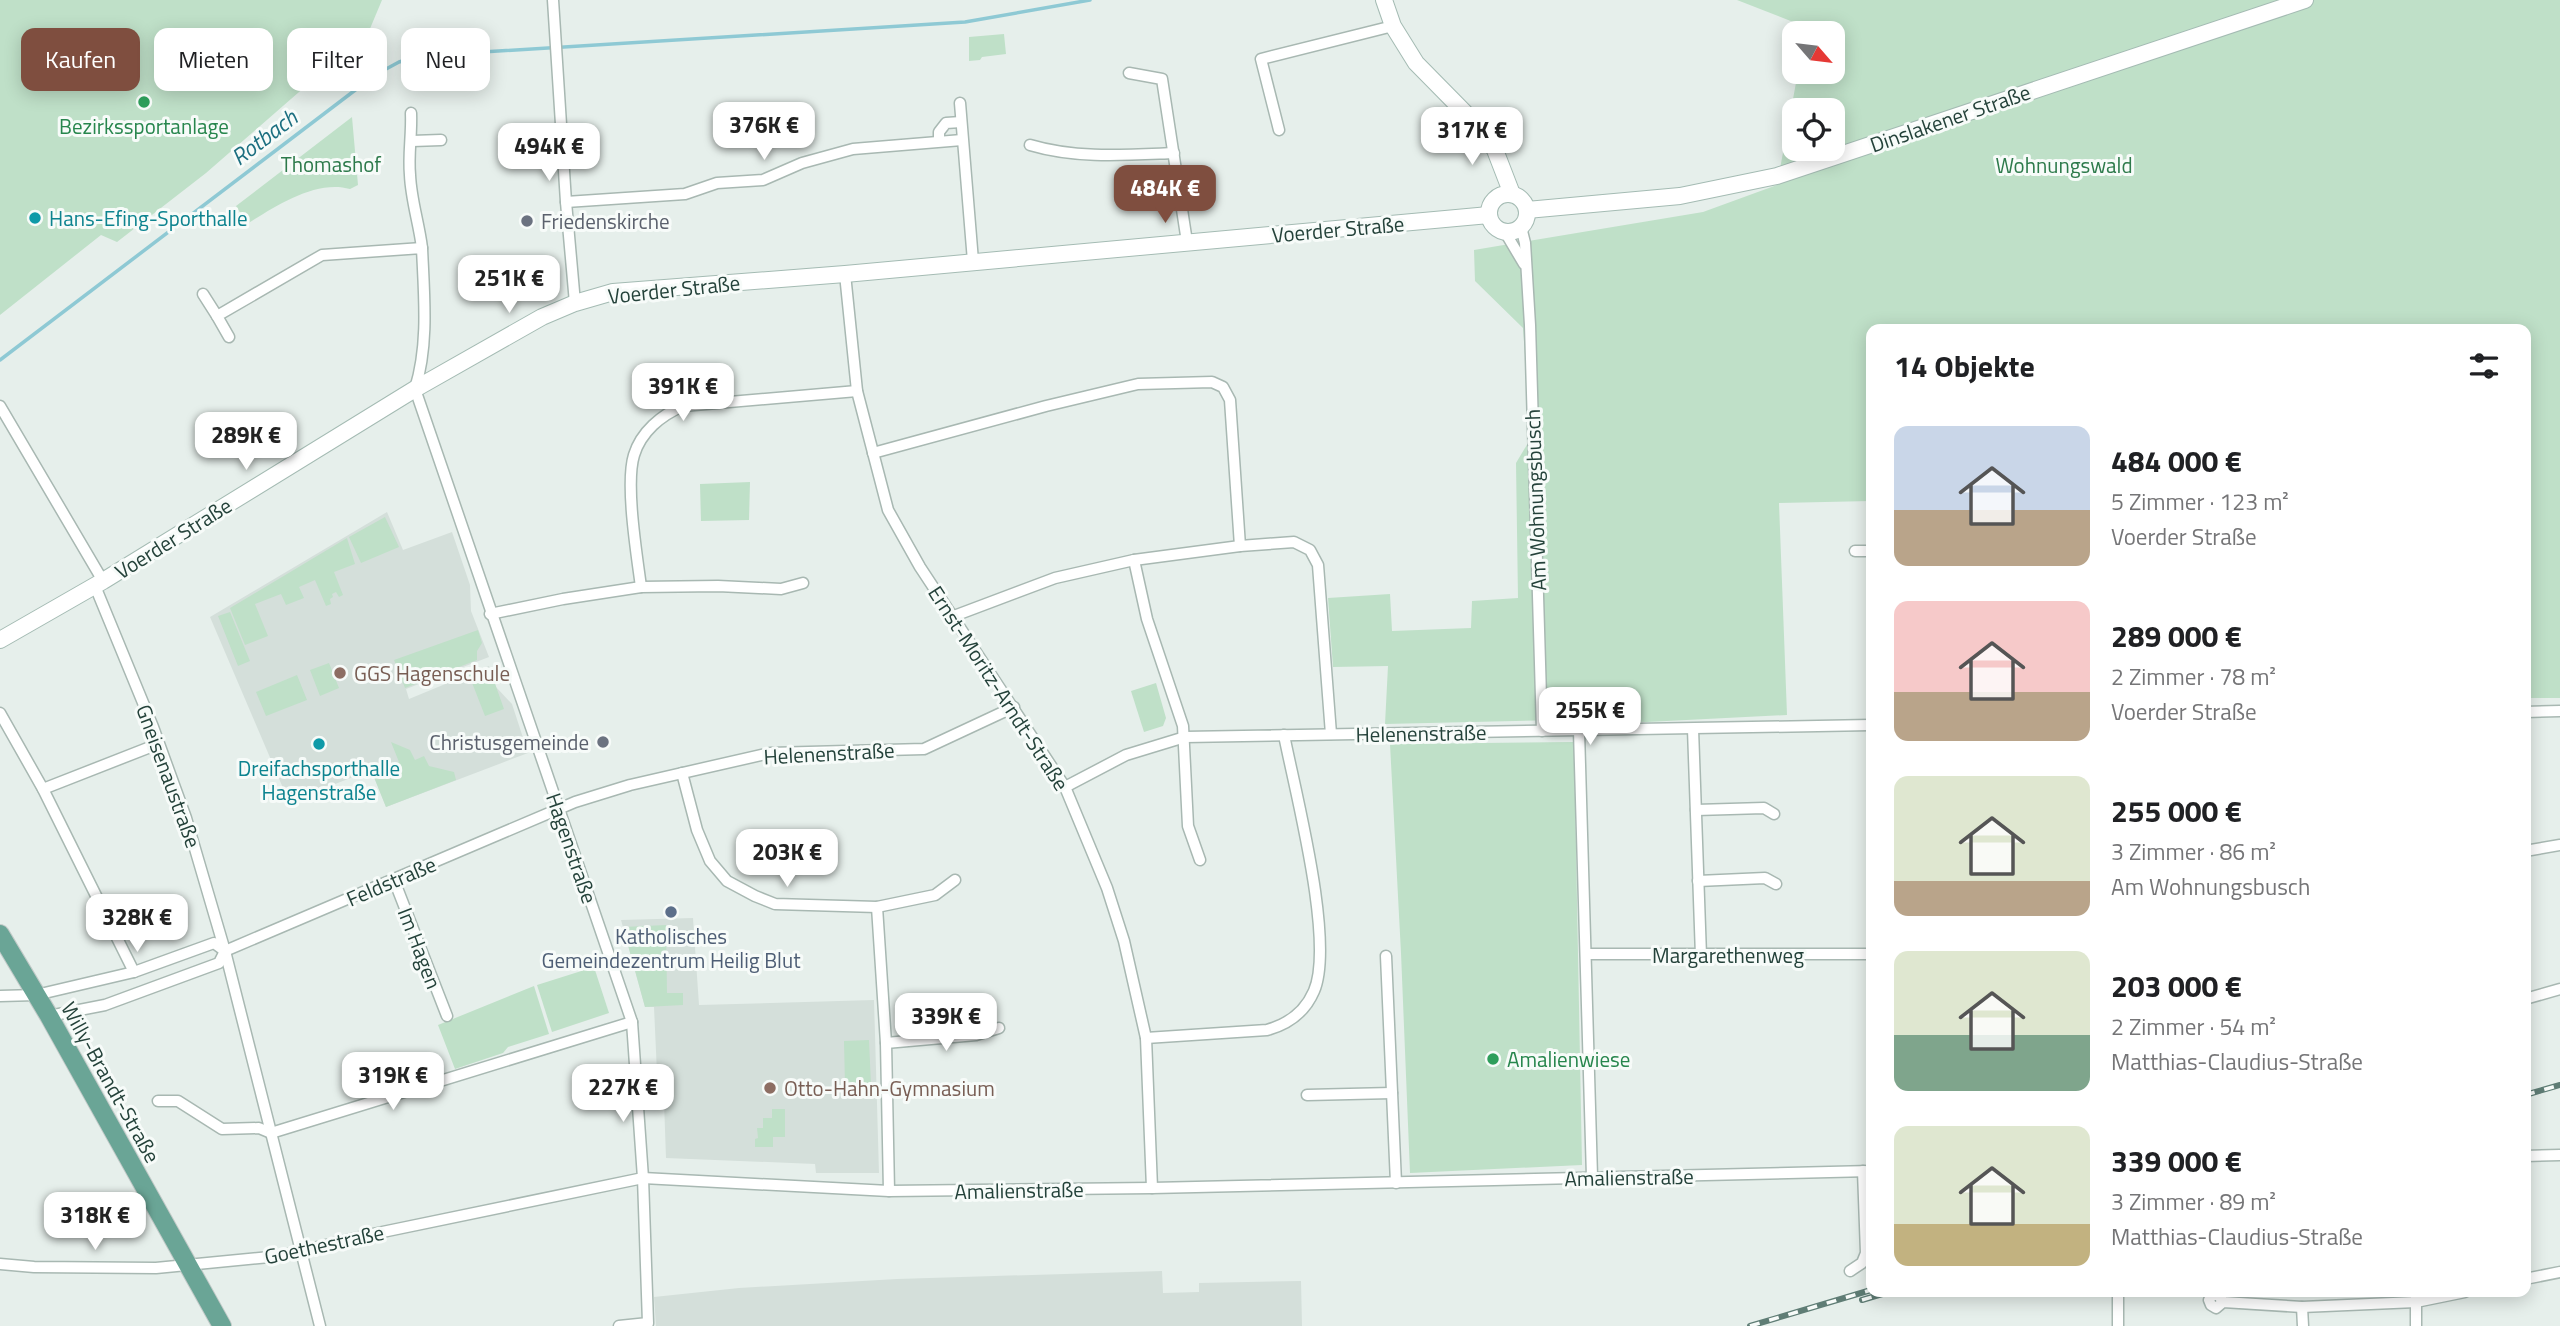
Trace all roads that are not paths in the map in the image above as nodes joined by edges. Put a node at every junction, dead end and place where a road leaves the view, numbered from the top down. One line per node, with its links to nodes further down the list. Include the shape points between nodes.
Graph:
1 (554, 0): 17 (street)
2 (1384, 0): 4 (main road)
3 (2305, 0): 18 (main road, Dinslakener Straße, via 1777,176 1680,196)
4 (1392, 26): 9 (street, via 1261,59); 16 (main road, via 1416,63 1481,129 1495,150)
5 (1129, 73): 15 (street, via 1162,79)
6 (960, 103): 8 (street)
7 (411, 113): 11 (street)
8 (961, 122): 10 (street); 13 (street, via 946,123)
9 (1279, 130)
10 (962, 140): 13 (street); 23 (street)
11 (412, 141): 12 (street); 22 (street, via 409,173)
12 (441, 141)
13 (939, 141): 17 (street, via 853,149 763,180 717,183 685,194)
14 (1030, 145): 15 (street, via 1107,156)
15 (1174, 153): 21 (street)
16 (1504, 196): 18 (main road, via 1521,200); 19 (main road, via 1491,205)
17 (566, 202): 27 (street)
18 (1527, 210): 20 (main road, via 1526,219)
19 (1489, 215): 20 (main road, via 1494,226); 21 (main road, Voerder Straße)
20 (1513, 230): 24 (street, Am Wohnungsbusch); 24 (street, Am Wohnungsbusch)
21 (1187, 242): 23 (main road, Voerder Straße)
22 (422, 248): 28 (street, via 322,255); 30 (street, via 423,365)
23 (973, 261): 25 (main road, Voerder Straße)
24 (1527, 269): 50 (street, Am Wohnungsbusch)
25 (845, 274): 27 (main road, Voerder Straße, via 613,292); 31 (street, Ernst-Moritz-Arndt-Straße)
26 (203, 294): 28 (street)
27 (575, 303): 30 (main road, Voerder Straße)
28 (217, 316): 29 (street)
29 (229, 337)
30 (415, 389): 39 (main road, Voerder Straße); 41 (street, Hagenstraße)
31 (857, 391): 33 (street, Ernst-Moritz-Arndt-Straße); 40 (street, via 683,407 667,413 641,440 633,458 634,535)
32 (0, 406): 39 (street, Gneisenaustraße)
33 (873, 453): 34 (street, via 1138,384 1212,382 1223,387 1230,400); 42 (street, Ernst-Moritz-Arndt-Straße, via 888,510)
34 (1240, 546): 37 (street); 52 (street, via 1294,542 1310,550 1318,565)
35 (1855, 551): 36 (street)
36 (1866, 551)
37 (1134, 560): 42 (street, via 1055,578); 54 (street, via 1147,620)
38 (803, 583): 40 (street, via 781,589)
39 (99, 584): 43 (main road, Voerder Straße); 55 (street, Gneisenaustraße)
40 (642, 587): 41 (street)
41 (491, 614): 59 (street, Hagenstraße)
42 (954, 617): 44 (street, Ernst-Moritz-Arndt-Straße)
43 (0, 640)
44 (1014, 708): 56 (street, Helenenstraße, via 924,749 769,753); 57 (street, Ernst-Moritz-Arndt-Straße)
45 (2560, 711): 46 (street)
46 (2531, 712)
47 (0, 713): 58 (street)
48 (1866, 725): 49 (street, Helenenstraße)
49 (1693, 729): 51 (street, Helenenstraße); 60 (street)
50 (1542, 731): 51 (street, Helenenstraße); 52 (street, Helenenstraße)
51 (1580, 731): 72 (street)
52 (1331, 734): 53 (street, Helenenstraße)
53 (1284, 735): 54 (street, Helenenstraße); 85 (street, via 1316,898 1320,960 1316,988 1297,1017 1267,1030)
54 (1185, 737): 57 (street, Helenenstraße, via 1126,755); 64 (street, via 1188,826)
55 (158, 744): 58 (street); 71 (street, Gneisenaustraße, via 186,818)
56 (682, 773): 59 (street, Helenenstraße); 69 (street, via 697,830 710,861 727,881 775,904)
57 (1065, 787): 85 (street, Ernst-Moritz-Arndt-Straße, via 1107,888)
58 (43, 789): 76 (street)
59 (558, 809): 65 (street, Feldstraße); 83 (street, Hagenstraße)
60 (1696, 810): 61 (street, via 1764,808); 67 (street)
61 (1774, 814)
62 (2560, 845): 63 (street)
63 (2531, 850)
64 (1200, 860)
65 (394, 880): 71 (street, Feldstraße); 82 (street, Im Hagen)
66 (955, 880): 69 (street, via 935,895)
67 (1698, 881): 68 (street, via 1765,878); 75 (street)
68 (1776, 884)
69 (877, 907): 86 (street)
70 (0, 934): 78 (main road, Willy-Brandt-Straße)
71 (225, 951): 76 (street, Feldstraße, via 214,943); 81 (street, Feldstraße, via 219,963 206,968 105,1005); 90 (street, Gneisenaustraße)
72 (1586, 954): 75 (street, Margarethenweg); 94 (street)
73 (1866, 954): 75 (street, Margarethenweg)
74 (1386, 956): 87 (street)
75 (1701, 956)
76 (134, 972): 78 (street, Feldstraße)
77 (2560, 989): 80 (street)
78 (36, 995): 79 (street, Feldstraße); 81 (main road, Willy-Brandt-Straße)
79 (0, 996)
80 (2531, 997)
81 (49, 1016): 102 (main road, Willy-Brandt-Straße)
82 (447, 1016)
83 (632, 1021): 90 (street); 95 (street, Hagenstraße)
84 (999, 1028): 86 (street, via 976,1035)
85 (1146, 1038): 97 (street, Ernst-Moritz-Arndt-Straße)
86 (886, 1043): 98 (street)
87 (1392, 1093): 88 (street); 96 (street)
88 (1307, 1096)
89 (158, 1101): 90 (street, via 178,1101 222,1129)
90 (271, 1132): 99 (street, Gneisenaustraße)
91 (2560, 1155): 92 (street)
92 (2531, 1156)
93 (1866, 1171): 94 (street, Amalienstraße)
94 (1592, 1177): 96 (street, Amalienstraße)
95 (643, 1178): 98 (street, Amalienstraße); 99 (street, Goethestraße); 112 (street, Hagenstraße, via 648,1323)
96 (1396, 1183): 97 (street, Amalienstraße)
97 (1152, 1188): 98 (street, Amalienstraße)
98 (889, 1191)
99 (300, 1252): 102 (street, Goethestraße); 111 (street, Gneisenaustraße)
100 (1866, 1253): 103 (street, Amalienstraße, via 1862,1263)
101 (0, 1264): 102 (street, Goethestraße)
102 (189, 1265): 110 (main road, Willy-Brandt-Straße)
103 (1850, 1271)
104 (2560, 1272): 105 (street)
105 (2531, 1278)
106 (2118, 1297): 113 (street)
107 (2416, 1297): 109 (street); 115 (street)
108 (2223, 1302): 109 (street)
109 (2302, 1307): 114 (street)
110 (222, 1326)
111 (320, 1326)
112 (620, 1326)
113 (2118, 1326)
114 (2303, 1326)
115 (2416, 1326)

